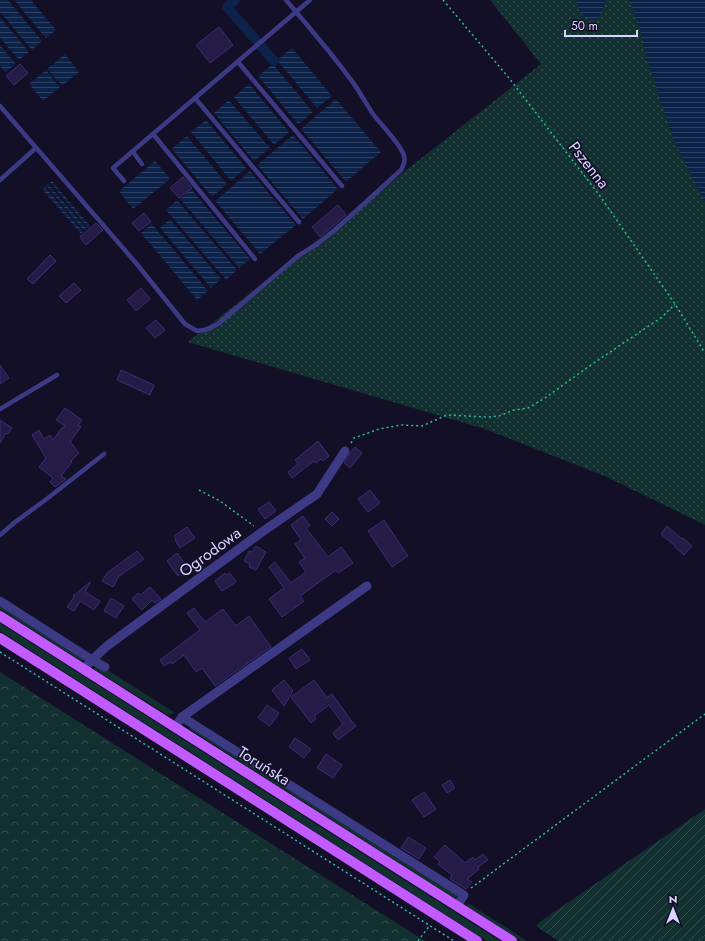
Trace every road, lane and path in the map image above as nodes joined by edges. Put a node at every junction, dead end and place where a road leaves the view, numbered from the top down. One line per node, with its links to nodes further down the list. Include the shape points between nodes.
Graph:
1 (286, 0): 4 (lane)
2 (310, 0): 4 (lane)
3 (443, 0): 17 (path, Pszenna, via 509,78 600,196)
4 (296, 12): 5 (lane); 9 (lane, via 348,74 373,114 400,147 405,159 404,164 401,170 335,230 298,256 218,324 197,331 185,324 136,263)
5 (238, 62): 6 (lane); 14 (lane)
6 (195, 98): 8 (lane); 15 (lane)
7 (0, 106): 9 (lane)
8 (153, 134): 10 (lane); 16 (lane)
9 (36, 148): 12 (lane)
10 (132, 152): 11 (lane); 13 (lane, via 113,168)
11 (142, 164)
12 (0, 180)
13 (124, 181)
14 (342, 186)
15 (299, 222)
16 (255, 258)
17 (675, 304): 18 (path, Pszenna); 21 (path, via 662,317 528,408 488,417 447,415 422,426 401,424 379,429 354,438)
18 (705, 353)
19 (57, 375): 20 (lane)
20 (0, 409)
21 (345, 451): 24 (street, Ogrodowa, via 317,494)
22 (104, 454): 25 (lane)
23 (199, 490): 24 (path, via 220,501)
24 (262, 532): 31 (street, Ogrodowa, via 107,646)
25 (0, 535)
26 (367, 586): 35 (street)
27 (0, 601): 31 (street)
28 (0, 616): 33 (main road, Toruńska)
29 (0, 638): 39 (main road, Toruńska)
30 (0, 652): 40 (path)
31 (92, 660): 32 (street); 33 (street, Ogrodowa)
32 (105, 667)
33 (84, 669): 36 (main road, Toruńska)
34 (705, 714): 37 (path)
35 (182, 717): 36 (street); 37 (street)
36 (175, 727): 38 (main road, Toruńska)
37 (464, 895): 38 (street)
38 (457, 906): 44 (main road, Toruńska)
39 (436, 915): 40 (path); 43 (main road, Toruńska)
40 (430, 925): 41 (path); 42 (path)
41 (418, 941)
42 (454, 941)
43 (477, 941)
44 (512, 941)

